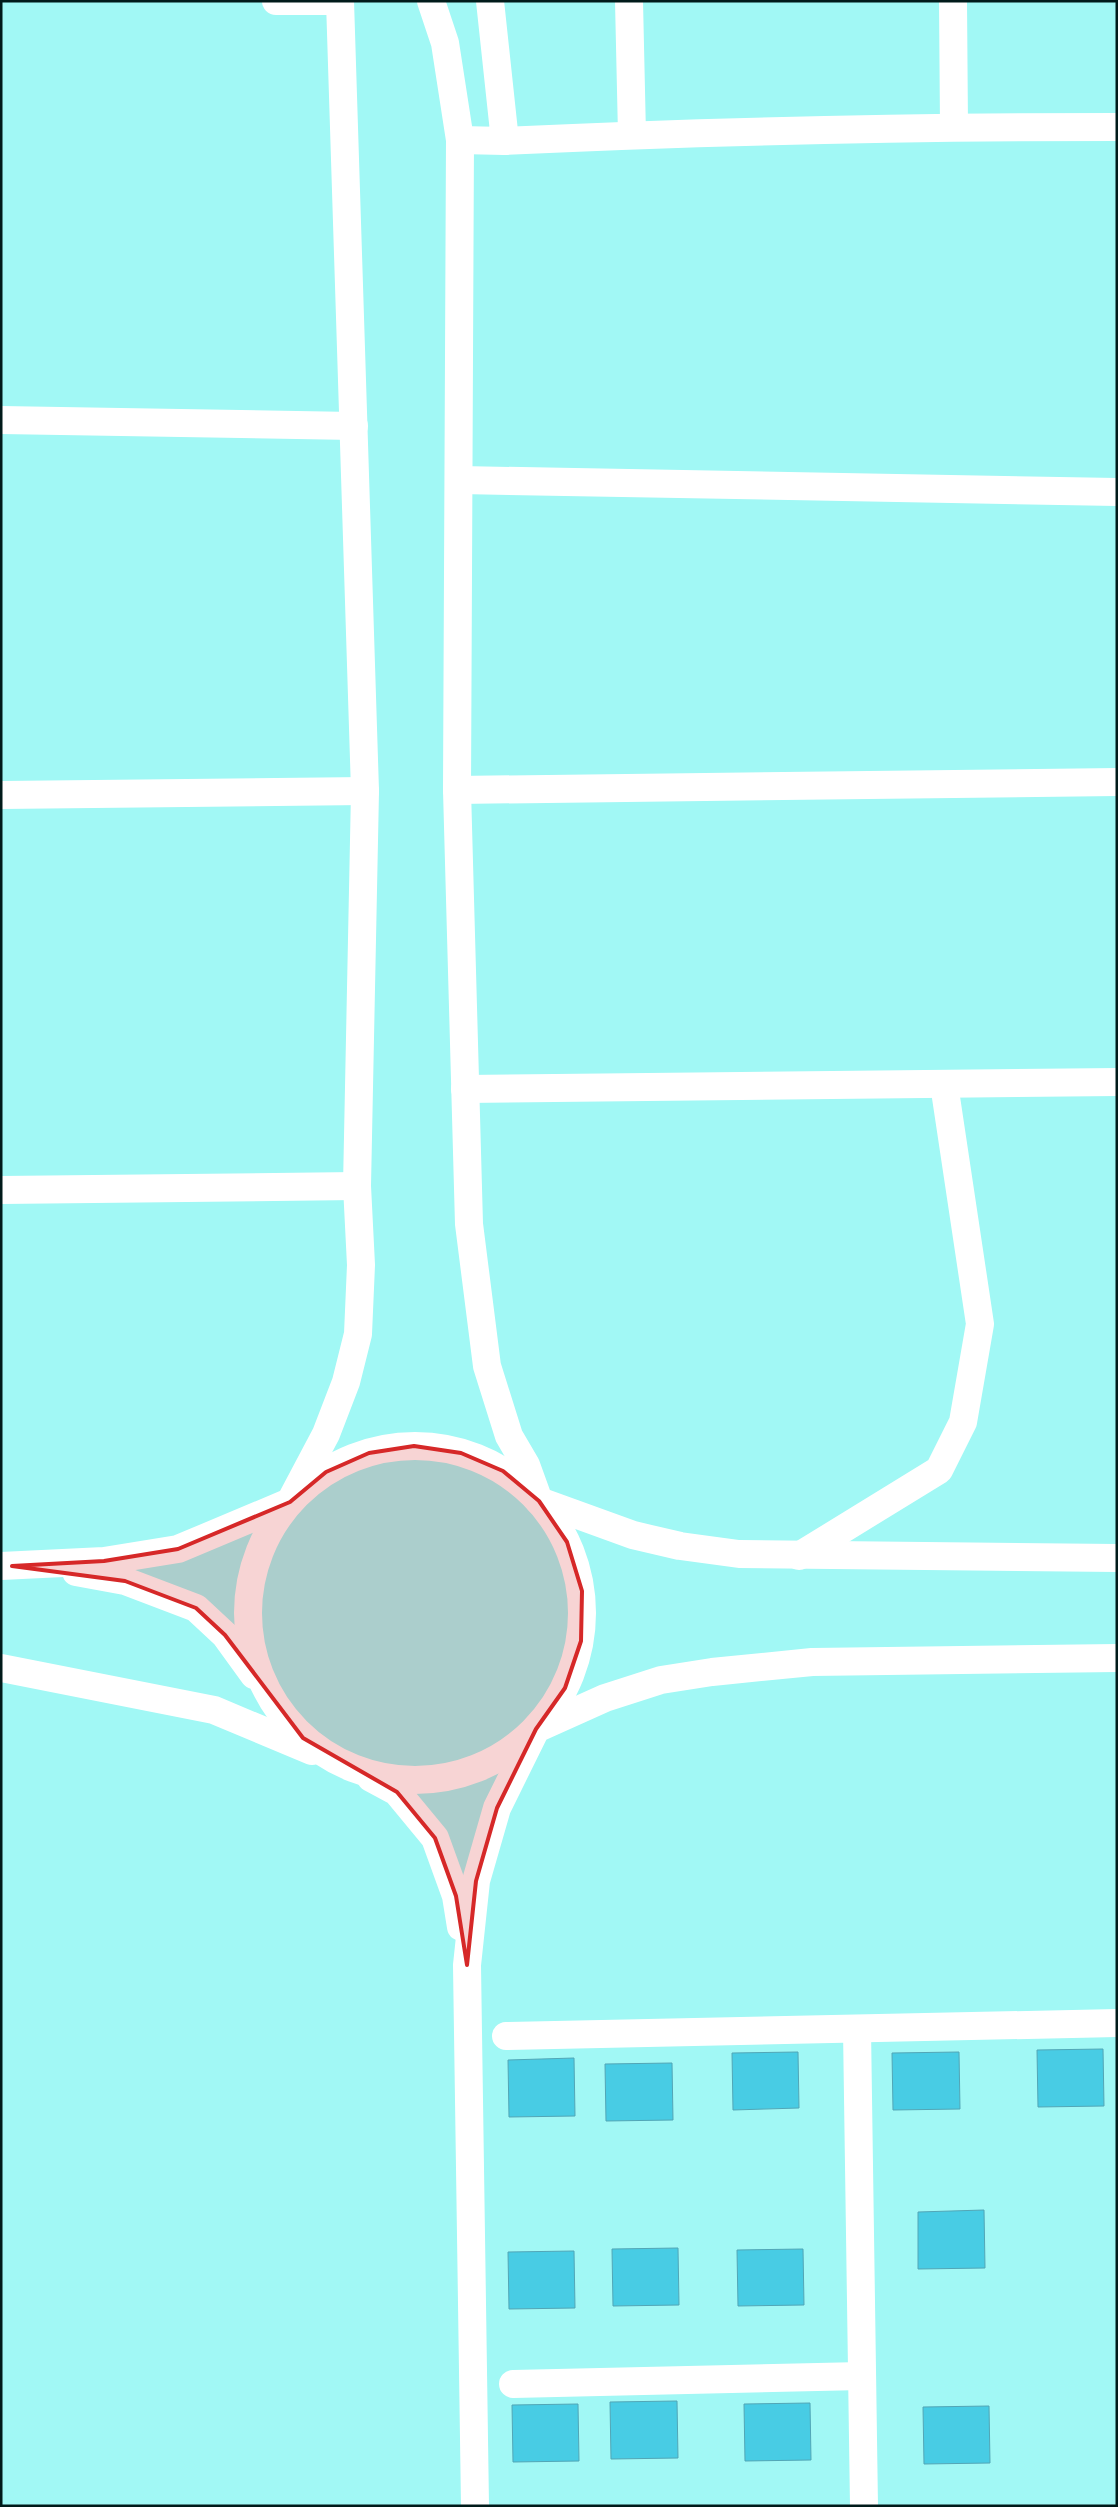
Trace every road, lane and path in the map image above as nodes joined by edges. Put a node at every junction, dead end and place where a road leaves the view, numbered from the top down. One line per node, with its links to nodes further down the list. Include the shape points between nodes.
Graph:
1 (276, 1): 6 (street)
2 (431, 1): 10 (street, via 445,43)
3 (490, 1): 11 (street)
4 (630, 1): 9 (street)
5 (953, 1): 7 (street)
6 (340, 2): 13 (street)
7 (954, 127): 8 (street); 9 (street)
8 (1117, 127)
9 (632, 135): 11 (street)
10 (460, 140): 11 (street); 14 (street)
11 (505, 141)
12 (1, 420): 13 (street)
13 (354, 426): 18 (street)
14 (460, 480): 15 (street); 17 (street)
15 (1117, 492)
16 (1117, 782): 17 (street)
17 (457, 790): 22 (street)
18 (365, 791): 19 (street); 23 (street)
19 (1, 795)
20 (1117, 1082): 21 (street)
21 (944, 1084): 22 (street); 27 (street, via 980,1324 963,1422 939,1470)
22 (465, 1089): 25 (street, via 468,1224 487,1366 509,1436 526,1465)
23 (357, 1186): 24 (street); 26 (street, via 361,1265 358,1334 346,1382 326,1434)
24 (1, 1190)
25 (539, 1501): 26 (street, via 503,1471 461,1453 414,1446 368,1453 326,1472); 27 (street, via 633,1535 680,1546 739,1554); 33 (street, via 567,1542 582,1591 580,1641 565,1688)
26 (290, 1502): 29 (street, via 178,1549 104,1561); 32 (street, via 266,1537 251,1576 247,1618 252,1652)
27 (799, 1556): 28 (street)
28 (1117, 1558)
29 (7, 1566): 32 (street, via 124,1581 196,1608 225,1635)
30 (1117, 1658): 33 (street, via 812,1662 729,1670 661,1680 605,1698)
31 (1, 1668): 34 (street, via 214,1710)
32 (271, 1699): 34 (street, via 303,1738)
33 (536, 1730): 34 (street, via 510,1751 479,1768 446,1777 412,1780 379,1776); 35 (street, via 497,1808 478,1872)
34 (346, 1765): 35 (street, via 397,1792 435,1838 456,1896)
35 (467, 1965): 41 (street)
36 (1117, 2023): 37 (street)
37 (857, 2029): 38 (street); 39 (street)
38 (506, 2036)
39 (862, 2376): 40 (street); 42 (street)
40 (513, 2384)
41 (475, 2506)
42 (864, 2506)

